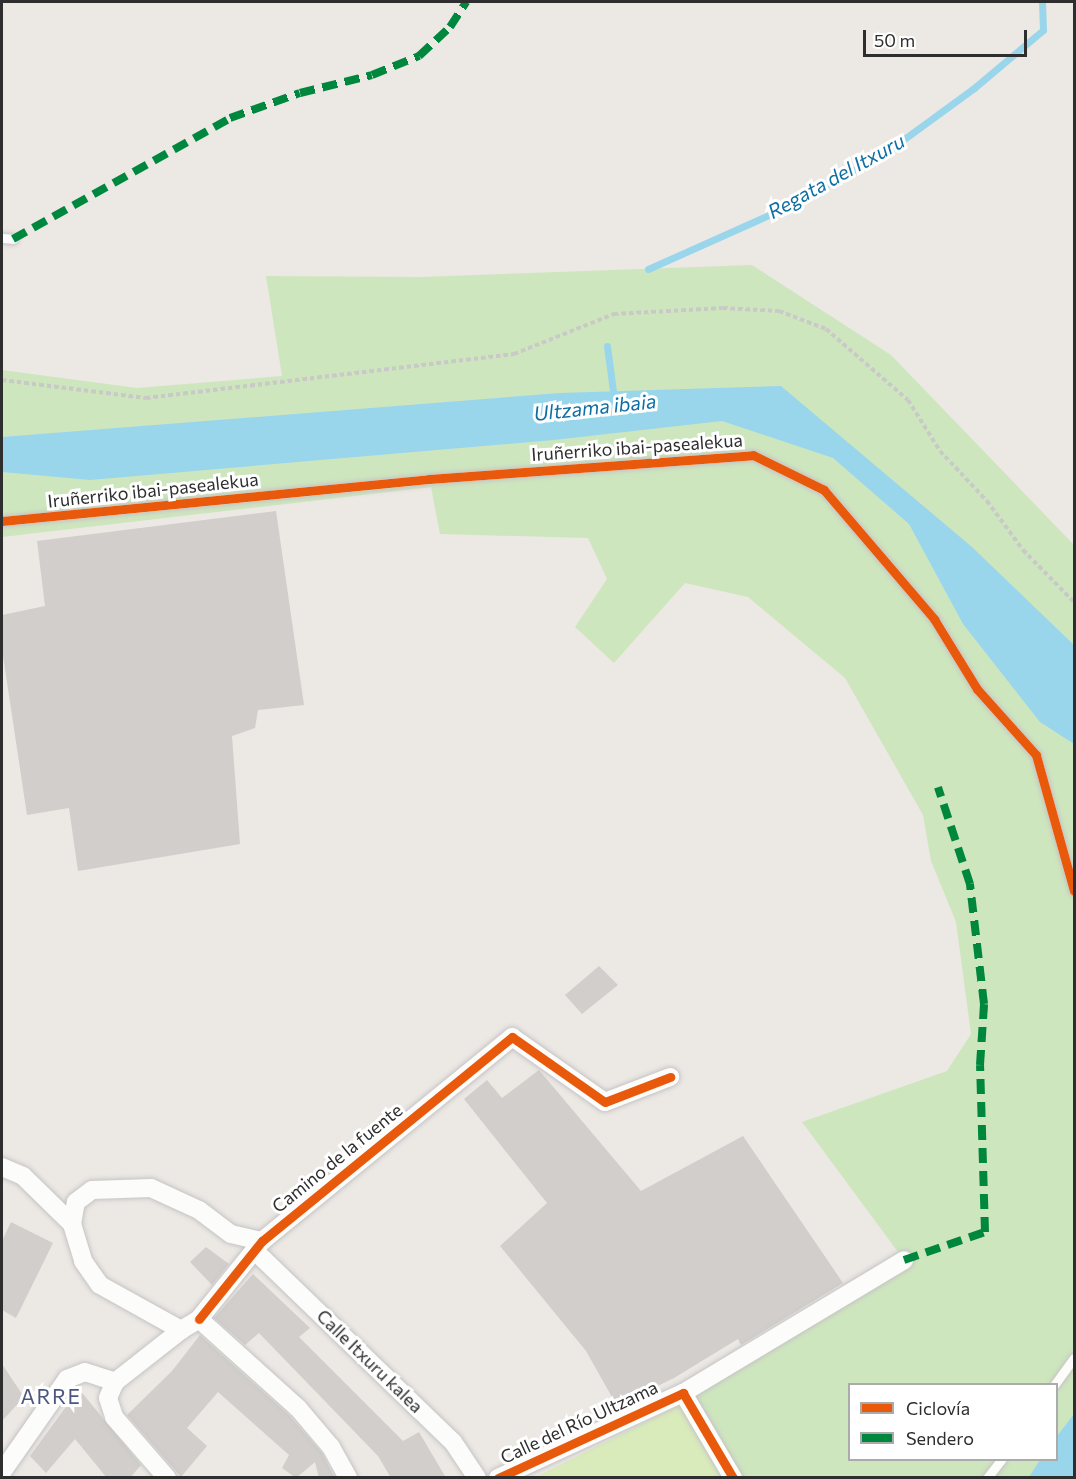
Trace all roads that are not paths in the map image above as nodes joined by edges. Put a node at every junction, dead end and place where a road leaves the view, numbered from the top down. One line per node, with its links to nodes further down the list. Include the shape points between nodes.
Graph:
1 (2, 238): 2 (lane)
2 (13, 239)
3 (2, 522): 4 (lane, Iruñerriko ibai-pasealekua, via 429,479 753,454 824,490 934,619 977,689 1036,755)
4 (1074, 891)
5 (670, 1077): 8 (street, Camino de la fuente, via 605,1101 512,1036)
6 (2, 1167): 7 (street, via 23,1176)
7 (72, 1224): 8 (street, via 76,1202 92,1190 151,1188 199,1210 231,1234); 11 (street, via 83,1261 100,1285)
8 (258, 1246): 10 (street, Camino de la fuente); 20 (street, Calle Itxuru kalea, via 453,1442)
9 (904, 1260): 15 (street, Calle del Río Ultzama)
10 (199, 1319): 11 (street, Camino de la fuente); 19 (street, via 298,1408 331,1447)
11 (181, 1330): 13 (street, Camino de la fuente)
12 (1074, 1358): 14 (lane)
13 (115, 1382): 17 (street, via 85,1372 67,1379); 18 (street, via 108,1398 114,1417)
14 (1056, 1383)
15 (683, 1393): 21 (street, Calle del Río Ultzama); 22 (street, Calle del Río Ultzama)
16 (1000, 1461): 23 (lane)
17 (2, 1472)
18 (167, 1478)
19 (348, 1478)
20 (477, 1478)
21 (498, 1478)
22 (733, 1478)
23 (987, 1478)

